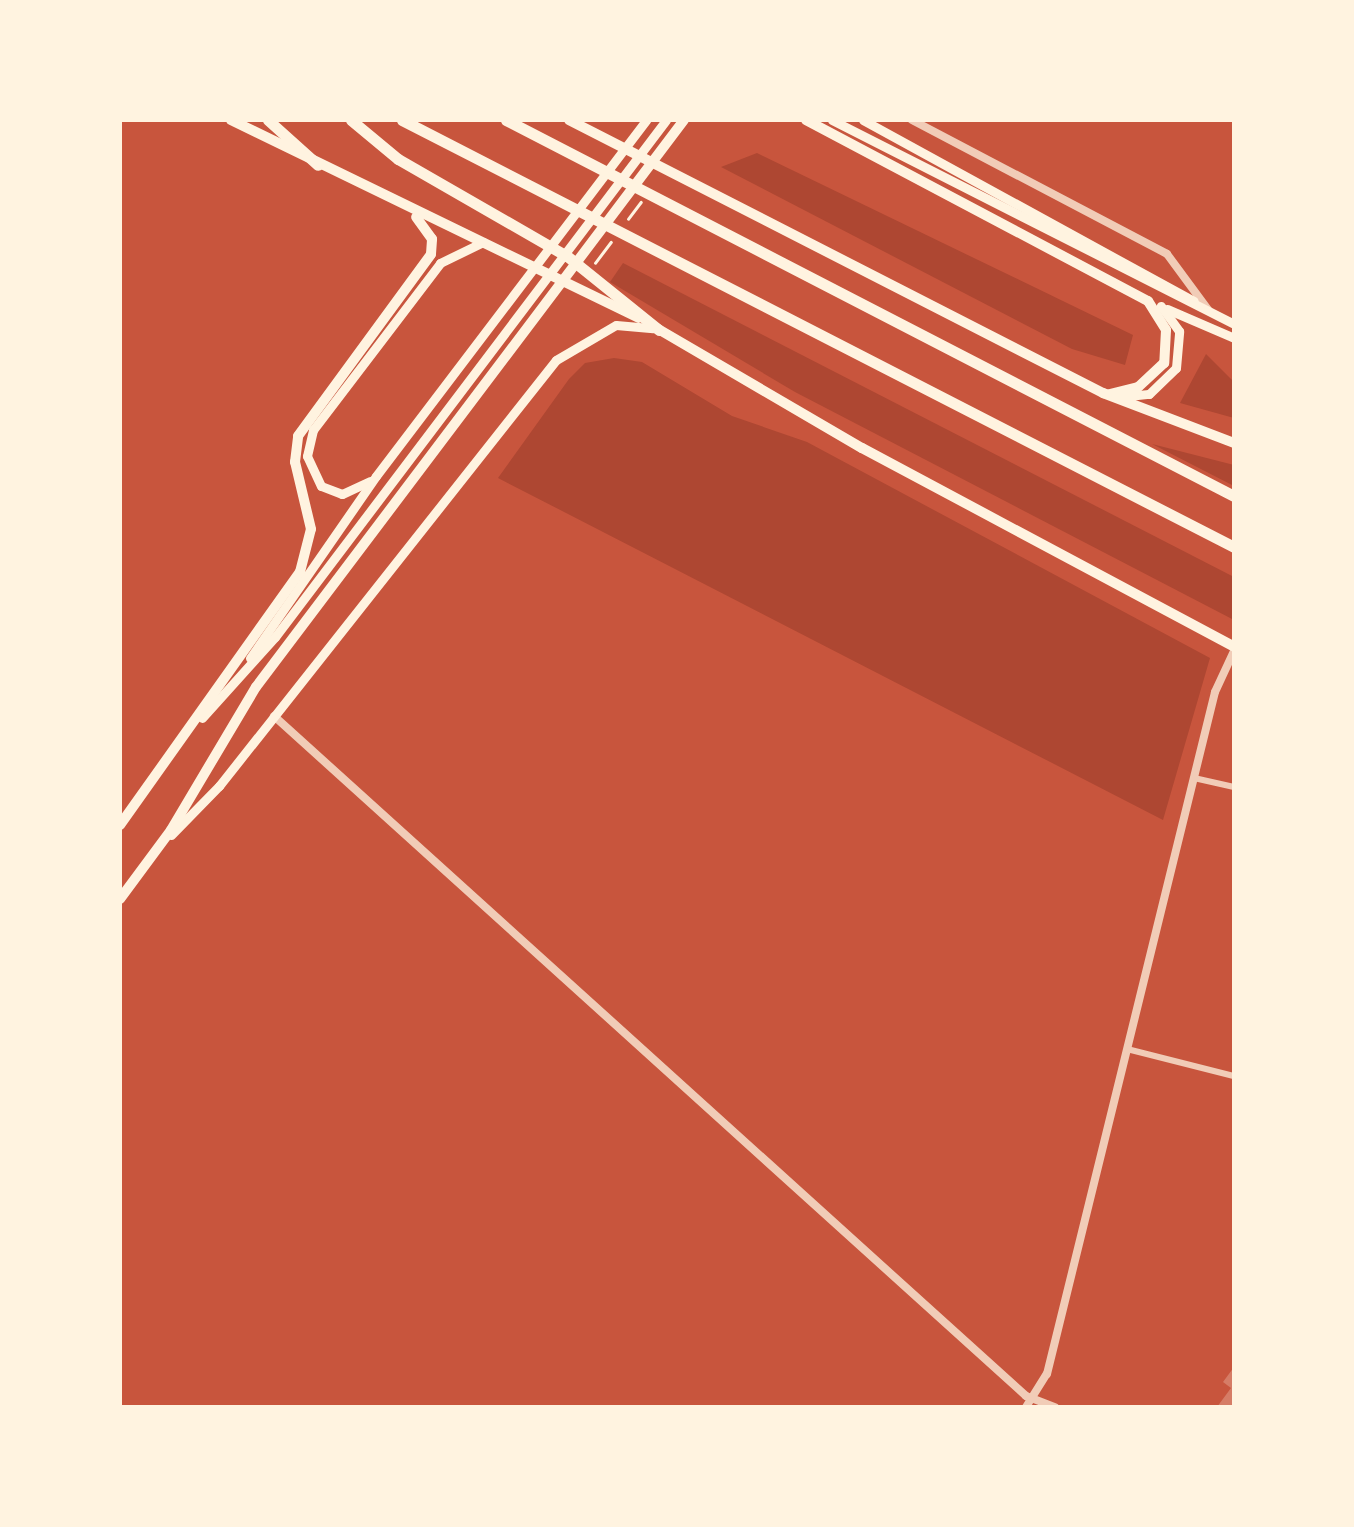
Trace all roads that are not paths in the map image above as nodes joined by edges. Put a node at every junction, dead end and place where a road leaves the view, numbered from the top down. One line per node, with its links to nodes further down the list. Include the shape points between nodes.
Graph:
1 (231, 120): 15 (main road)
2 (268, 120): 15 (highway)
3 (350, 120): 22 (highway, via 398,159 567,256)
4 (402, 120): 28 (highway)
5 (506, 120): 27 (highway)
6 (646, 120): 26 (main road)
7 (666, 120): 14 (main road)
8 (684, 120): 14 (main road)
9 (806, 120): 18 (main road)
10 (832, 120): 20 (main road)
11 (862, 120): 20 (main road, via 1160,277)
12 (912, 120): 20 (street, via 1167,254)
13 (575, 121): 24 (main road)
14 (653, 144): 30 (main road, via 275,637); 36 (main road, via 244,704)
15 (318, 165): 16 (main road)
16 (402, 209): 17 (main road); 32 (main road, via 425,226 433,250 301,428 294,453 310,522 306,559)
17 (496, 246): 22 (main road); 26 (main road, via 473,243 440,263 312,430 308,466 326,491 348,493)
18 (1142, 297): 19 (main road); 24 (main road, via 1165,325 1164,362 1138,387)
19 (1162, 306): 23 (main road); 24 (main road, via 1180,335 1172,374 1141,397)
20 (1209, 311): 21 (main road)
21 (1234, 324)
22 (659, 330): 29 (main road); 31 (main road, via 616,325 556,360)
23 (1234, 338)
24 (1103, 393): 25 (main road)
25 (1234, 443)
26 (376, 476): 30 (main road)
27 (1234, 496)
28 (1234, 547)
29 (1234, 649): 33 (street)
30 (221, 696): 32 (main road)
31 (274, 716): 36 (main road); 40 (street)
32 (202, 718): 35 (main road)
33 (1194, 778): 34 (street); 38 (street)
34 (1234, 787)
35 (120, 825)
36 (156, 852): 37 (main road)
37 (120, 899)
38 (1127, 1049): 39 (street); 40 (street, via 1047,1374)
39 (1234, 1076)
40 (1029, 1404): 41 (street)
41 (1055, 1407)

